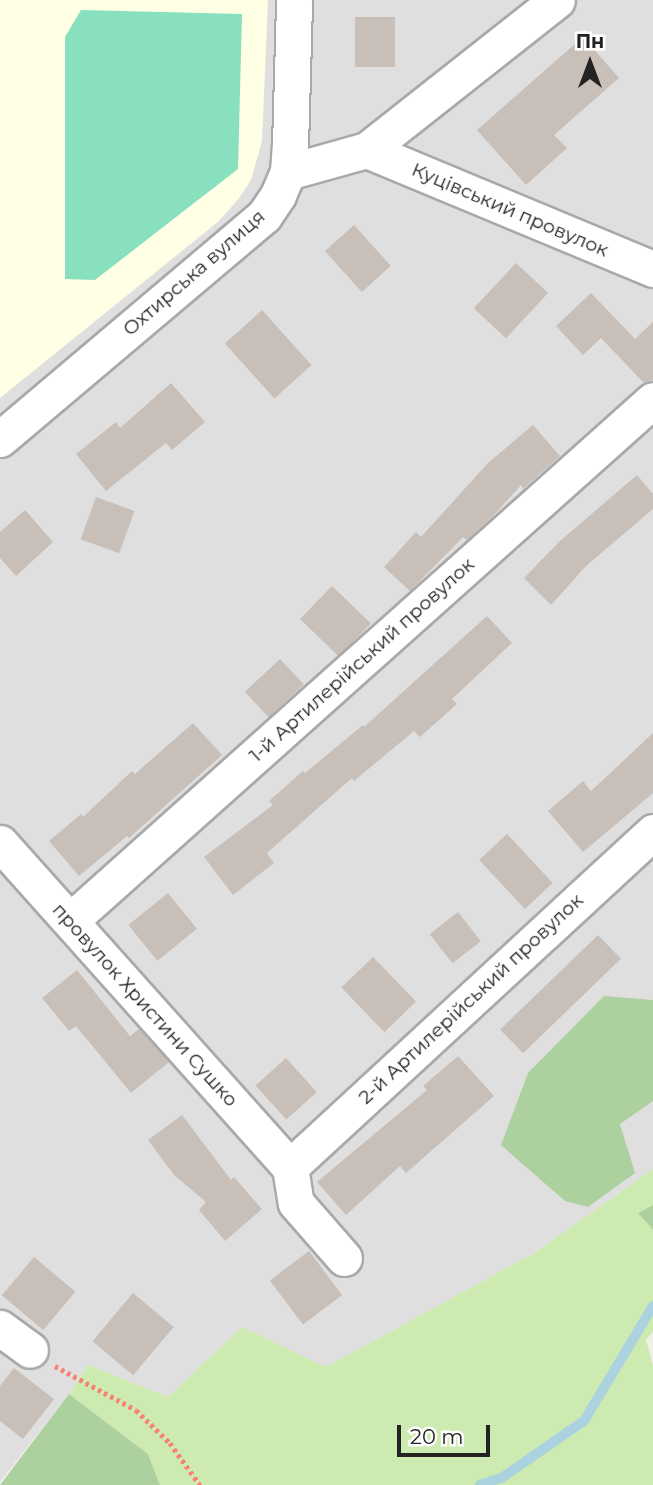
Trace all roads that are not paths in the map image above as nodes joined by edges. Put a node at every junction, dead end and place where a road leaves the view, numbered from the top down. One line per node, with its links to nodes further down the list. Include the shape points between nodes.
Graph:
1 (294, 0): 4 (street)
2 (557, 0): 3 (street)
3 (367, 150): 4 (street); 5 (street, Куцівський провулок)
4 (288, 172): 7 (street, Охтирська вулиця, via 264,216)
5 (653, 270)
6 (653, 400): 10 (street, 1-й Артилерійський провулок)
7 (0, 439)
8 (653, 832): 11 (street, 2-й Артилерійський провулок)
9 (0, 843): 10 (street, провулок Христини Сушко)
10 (71, 920): 11 (street, провулок Христини Сушко)
11 (290, 1167): 12 (street, via 296,1203)
12 (344, 1258)
13 (0, 1328): 14 (street)
14 (30, 1350)

